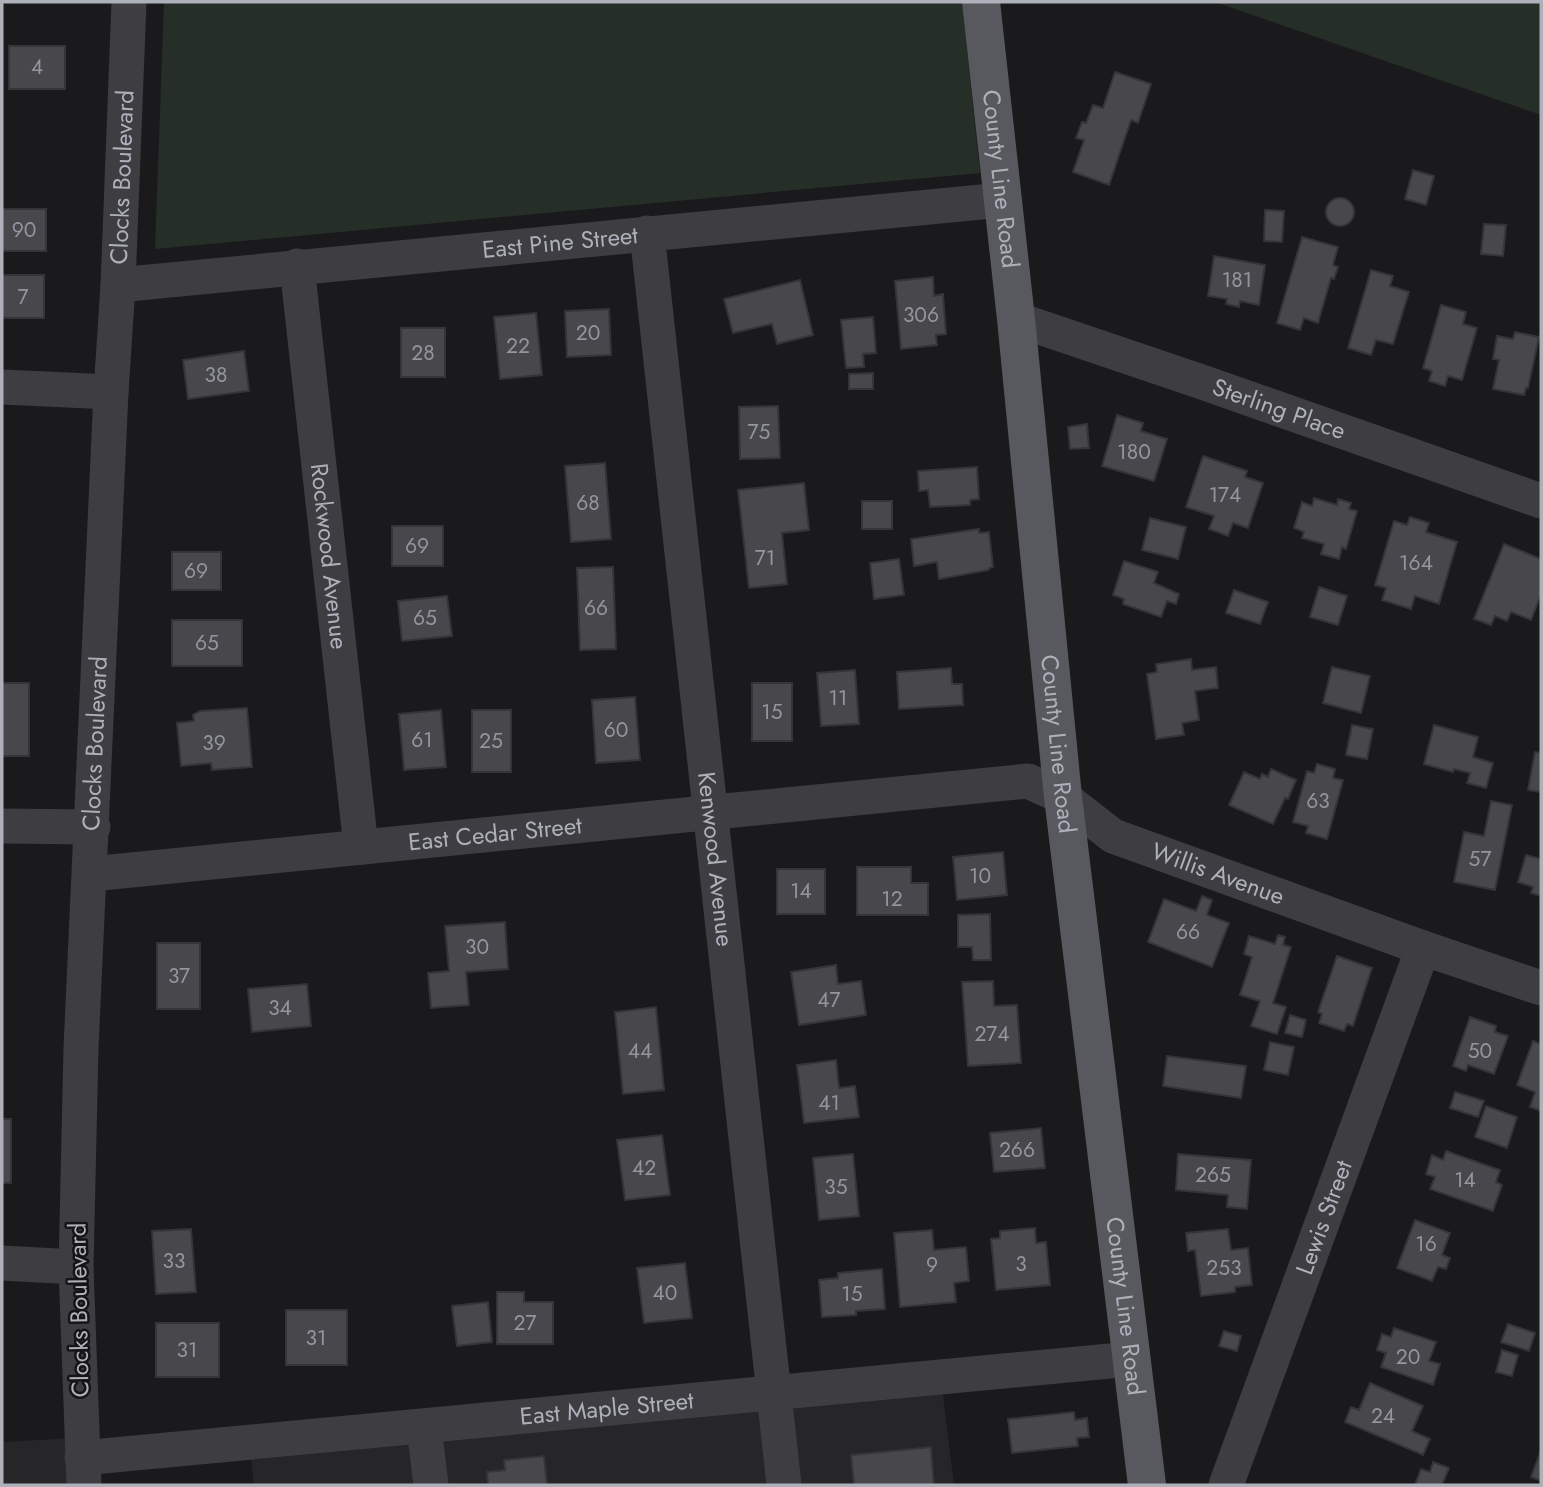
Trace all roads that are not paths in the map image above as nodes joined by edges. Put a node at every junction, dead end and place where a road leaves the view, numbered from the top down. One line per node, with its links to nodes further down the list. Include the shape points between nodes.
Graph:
1 (129, 2): 6 (street, Clocks Boulevard)
2 (981, 2): 3 (main road, County Line Road)
3 (1002, 200): 4 (street, East Pine Street); 7 (main road, County Line Road)
4 (647, 233): 5 (street, East Pine Street); 13 (street, Kenwood Avenue)
5 (297, 266): 6 (street, East Pine Street); 16 (street, Rockwood Avenue)
6 (118, 285): 9 (street, Clocks Boulevard)
7 (1016, 319): 10 (street, Sterling Place); 12 (main road, County Line Road)
8 (2, 387): 9 (street)
9 (111, 391): 15 (street, Clocks Boulevard)
10 (1541, 501)
11 (901, 794): 12 (street, Willis Avenue, via 1028,781); 13 (street, East Cedar Street)
12 (1062, 797): 18 (street, Willis Avenue, via 1113,836); 22 (main road, County Line Road)
13 (711, 813): 16 (street, East Cedar Street); 23 (street, Kenwood Avenue)
14 (2, 826): 15 (street)
15 (93, 827): 17 (street, Clocks Boulevard)
16 (361, 847): 17 (street, East Cedar Street)
17 (90, 874): 21 (street, Clocks Boulevard)
18 (1423, 948): 19 (street, Willis Avenue); 29 (street, Lewis Street)
19 (1541, 988)
20 (2, 1264): 21 (street)
21 (76, 1267): 25 (street, Clocks Boulevard)
22 (1131, 1359): 23 (street, East Maple Street); 28 (main road, County Line Road)
23 (774, 1394): 24 (street, East Maple Street); 27 (street, Kenwood Avenue)
24 (424, 1427): 25 (street, East Maple Street); 26 (street)
25 (83, 1472)
26 (431, 1485)
27 (784, 1485)
28 (1147, 1485)
29 (1226, 1485)

